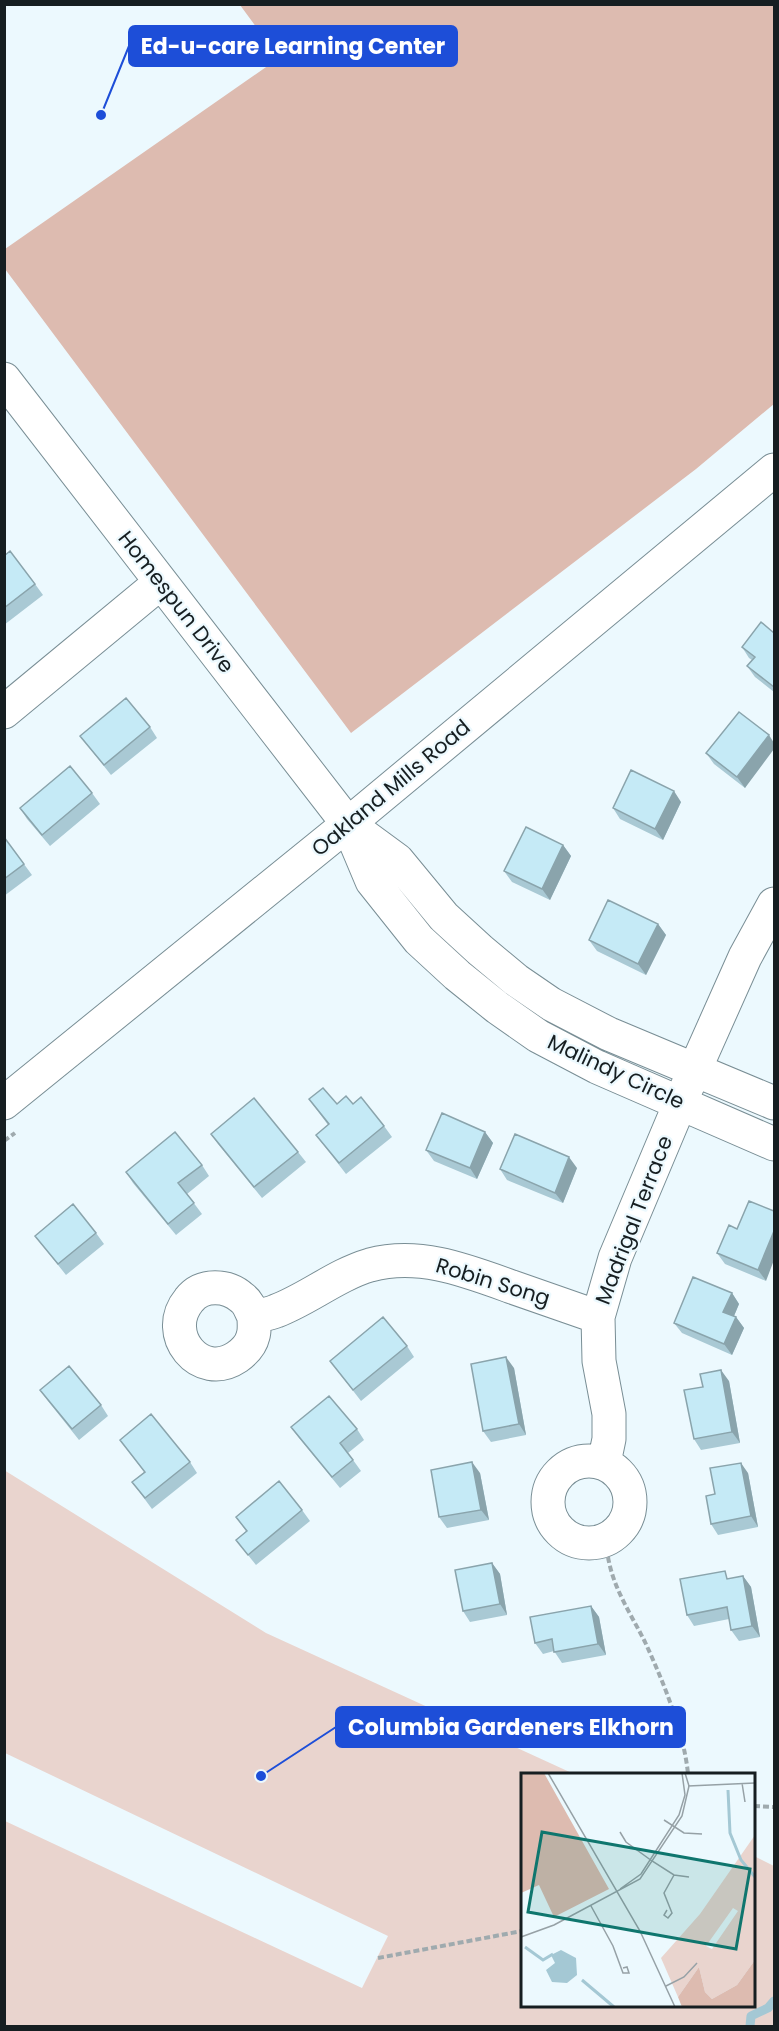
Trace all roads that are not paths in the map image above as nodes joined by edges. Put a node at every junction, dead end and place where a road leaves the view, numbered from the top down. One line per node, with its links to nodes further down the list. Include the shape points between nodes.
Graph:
1 (4, 379): 3 (street, Homespun Drive)
2 (774, 470): 5 (street, Oakland Mills Road)
3 (160, 584): 4 (street); 5 (street, Homespun Drive)
4 (4, 712)
5 (348, 824): 7 (street, Malindy Circle, via 372,881 419,940 498,1008 538,1036 597,1067); 8 (street, Oakland Mills Road)
6 (774, 904): 7 (street, Madrigal Terrace, via 745,957)
7 (687, 1086): 9 (street, Malindy Circle); 10 (street, Malindy Circle); 12 (street, Madrigal Terrace, via 615,1258)
8 (4, 1103)
9 (774, 1103)
10 (774, 1144)
11 (254, 1317): 12 (street, Robin Song, via 277,1311 369,1266 412,1260 468,1271)
12 (598, 1317): 13 (street, Madrigal Terrace, via 599,1361 609,1414)
13 (604, 1463): 13 (street, via 584,1462 565,1469 550,1490 548,1504 558,1529 581,1542 608,1539 626,1520 630,1507 625,1481)

